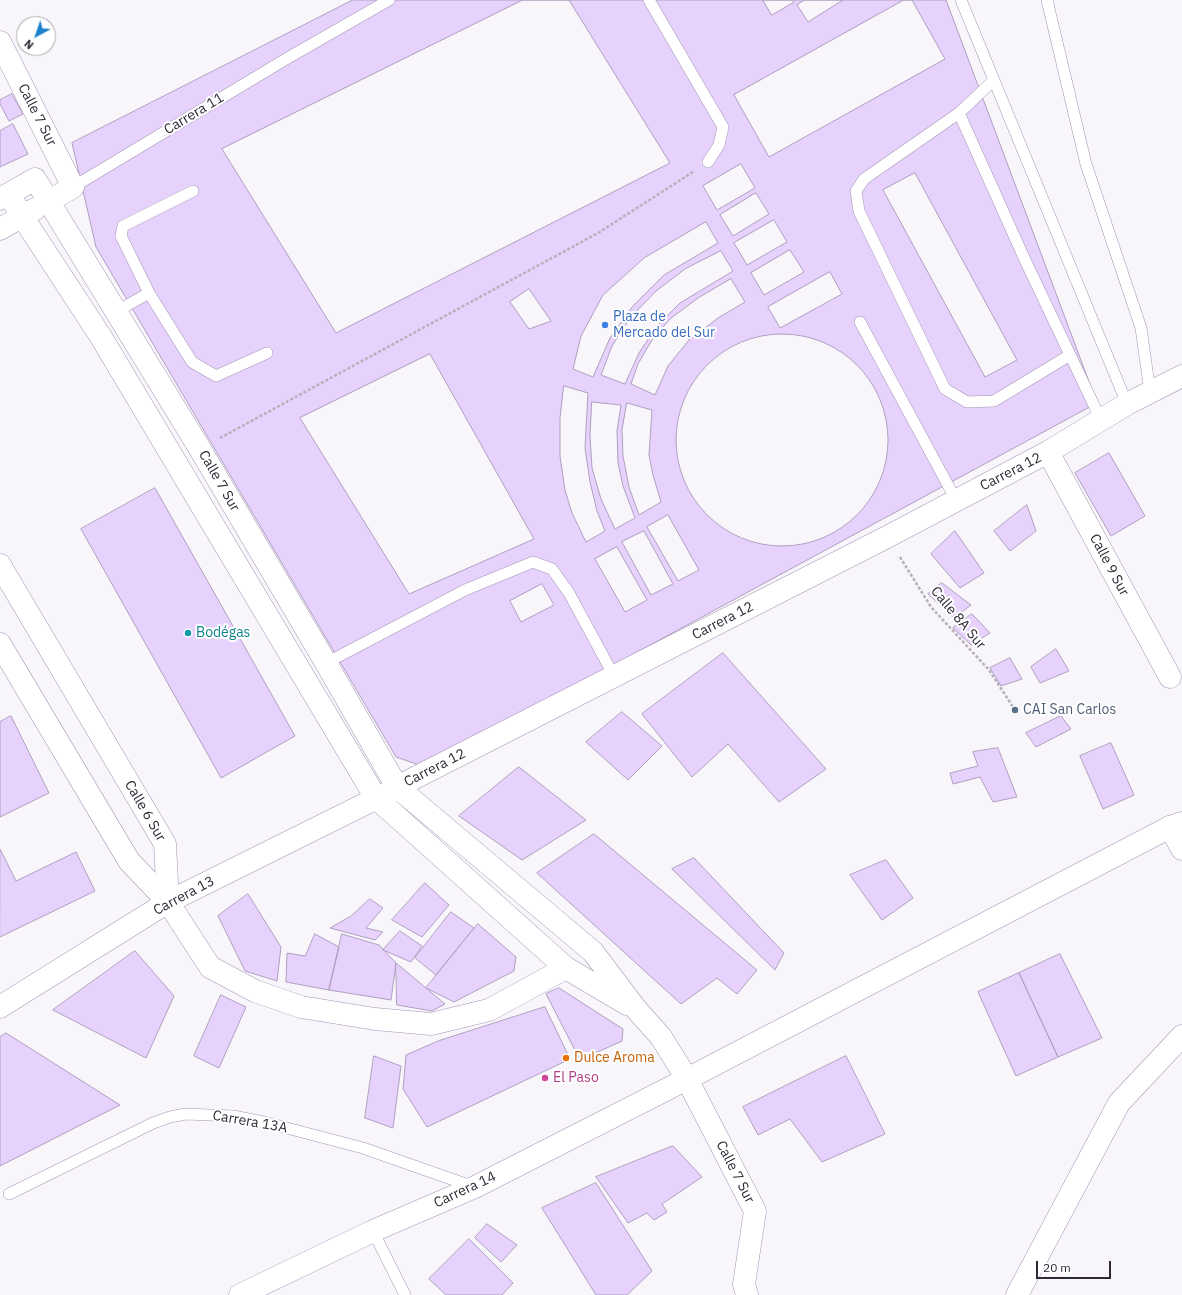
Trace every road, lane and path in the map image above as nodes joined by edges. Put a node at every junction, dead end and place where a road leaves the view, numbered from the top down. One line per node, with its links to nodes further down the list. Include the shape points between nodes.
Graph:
1 (389, 0): 9 (lane, Carrera 11)
2 (649, 0): 8 (lane, via 723,127 719,145)
3 (961, 0): 6 (lane)
4 (1047, 0): 21 (lane, via 1086,164 1141,328)
5 (0, 42): 9 (street, Calle 7 Sur)
6 (994, 80): 7 (lane); 22 (lane)
7 (959, 113): 19 (lane); 19 (lane, via 864,179 856,191 859,211 945,389 967,402 994,401)
8 (708, 162): 24 (path, via 598,233)
9 (79, 184): 12 (street, Carrera 11)
10 (193, 191): 15 (lane, via 124,226 121,236)
11 (5, 196): 12 (street, Calle 7 Sur, via 35,179); 13 (street, Calle 7 Sur)
12 (48, 202): 13 (street, Carrera 11); 16 (street, Calle 7 Sur)
13 (22, 216): 14 (street, Carrera 11); 35 (street, Calle 7 Sur, via 101,337)
14 (0, 229)
15 (149, 293): 16 (lane); 18 (lane, via 192,362 216,376)
16 (116, 311): 24 (street, Calle 7 Sur)
17 (860, 322): 26 (lane)
18 (267, 353)
19 (1070, 355): 23 (lane)
20 (1182, 376): 21 (street, Carrera 12)
21 (1150, 392): 22 (street, Carrera 12)
22 (1127, 404): 23 (street, Carrera 12)
23 (1101, 420): 25 (street, Carrera 12)
24 (200, 449): 30 (street, Calle 7 Sur)
25 (1048, 452): 26 (street, Carrera 12); 32 (street, Calle 9 Sur)
26 (956, 500): 27 (street, Carrera 12)
27 (887, 537): 31 (street, Carrera 12); 33 (path, Calle 8A Sur, via 931,606 989,670)
28 (0, 565): 38 (street, Calle 6 Sur, via 165,844)
29 (0, 644): 38 (street, via 129,861)
30 (326, 663): 31 (lane, via 465,590 533,562 552,569 569,593); 34 (street, Calle 7 Sur)
31 (614, 676): 34 (street, Carrera 12)
32 (1170, 677)
33 (1014, 710)
34 (397, 787): 35 (street, Carrera 12); 41 (street, Calle 7 Sur, via 592,952)
35 (376, 798): 38 (street, Carrera 13); 39 (street, Calle 7 Sur)
36 (1176, 825): 37 (street); 43 (street, Carrera 14)
37 (1182, 849)
38 (168, 902): 39 (street, via 210,967 255,991 300,1007 375,1019 432,1024 489,1010); 40 (street, Carrera 13)
39 (566, 968): 41 (street, Calle 7 Sur)
40 (0, 1007)
41 (636, 1009): 43 (street, Calle 7 Sur, via 661,1037)
42 (1182, 1036): 50 (street, via 1119,1103)
43 (687, 1079): 44 (street, Carrera 14); 49 (street, Calle 7 Sur, via 755,1211 744,1284)
44 (475, 1187): 45 (lane, Carrera 13A, via 370,1151 264,1122 233,1116 186,1114 153,1123); 46 (street, Carrera 14)
45 (9, 1194)
46 (373, 1231): 47 (street, Carrera 14); 48 (lane)
47 (240, 1295)
48 (406, 1295)
49 (747, 1295)
50 (1017, 1295)

